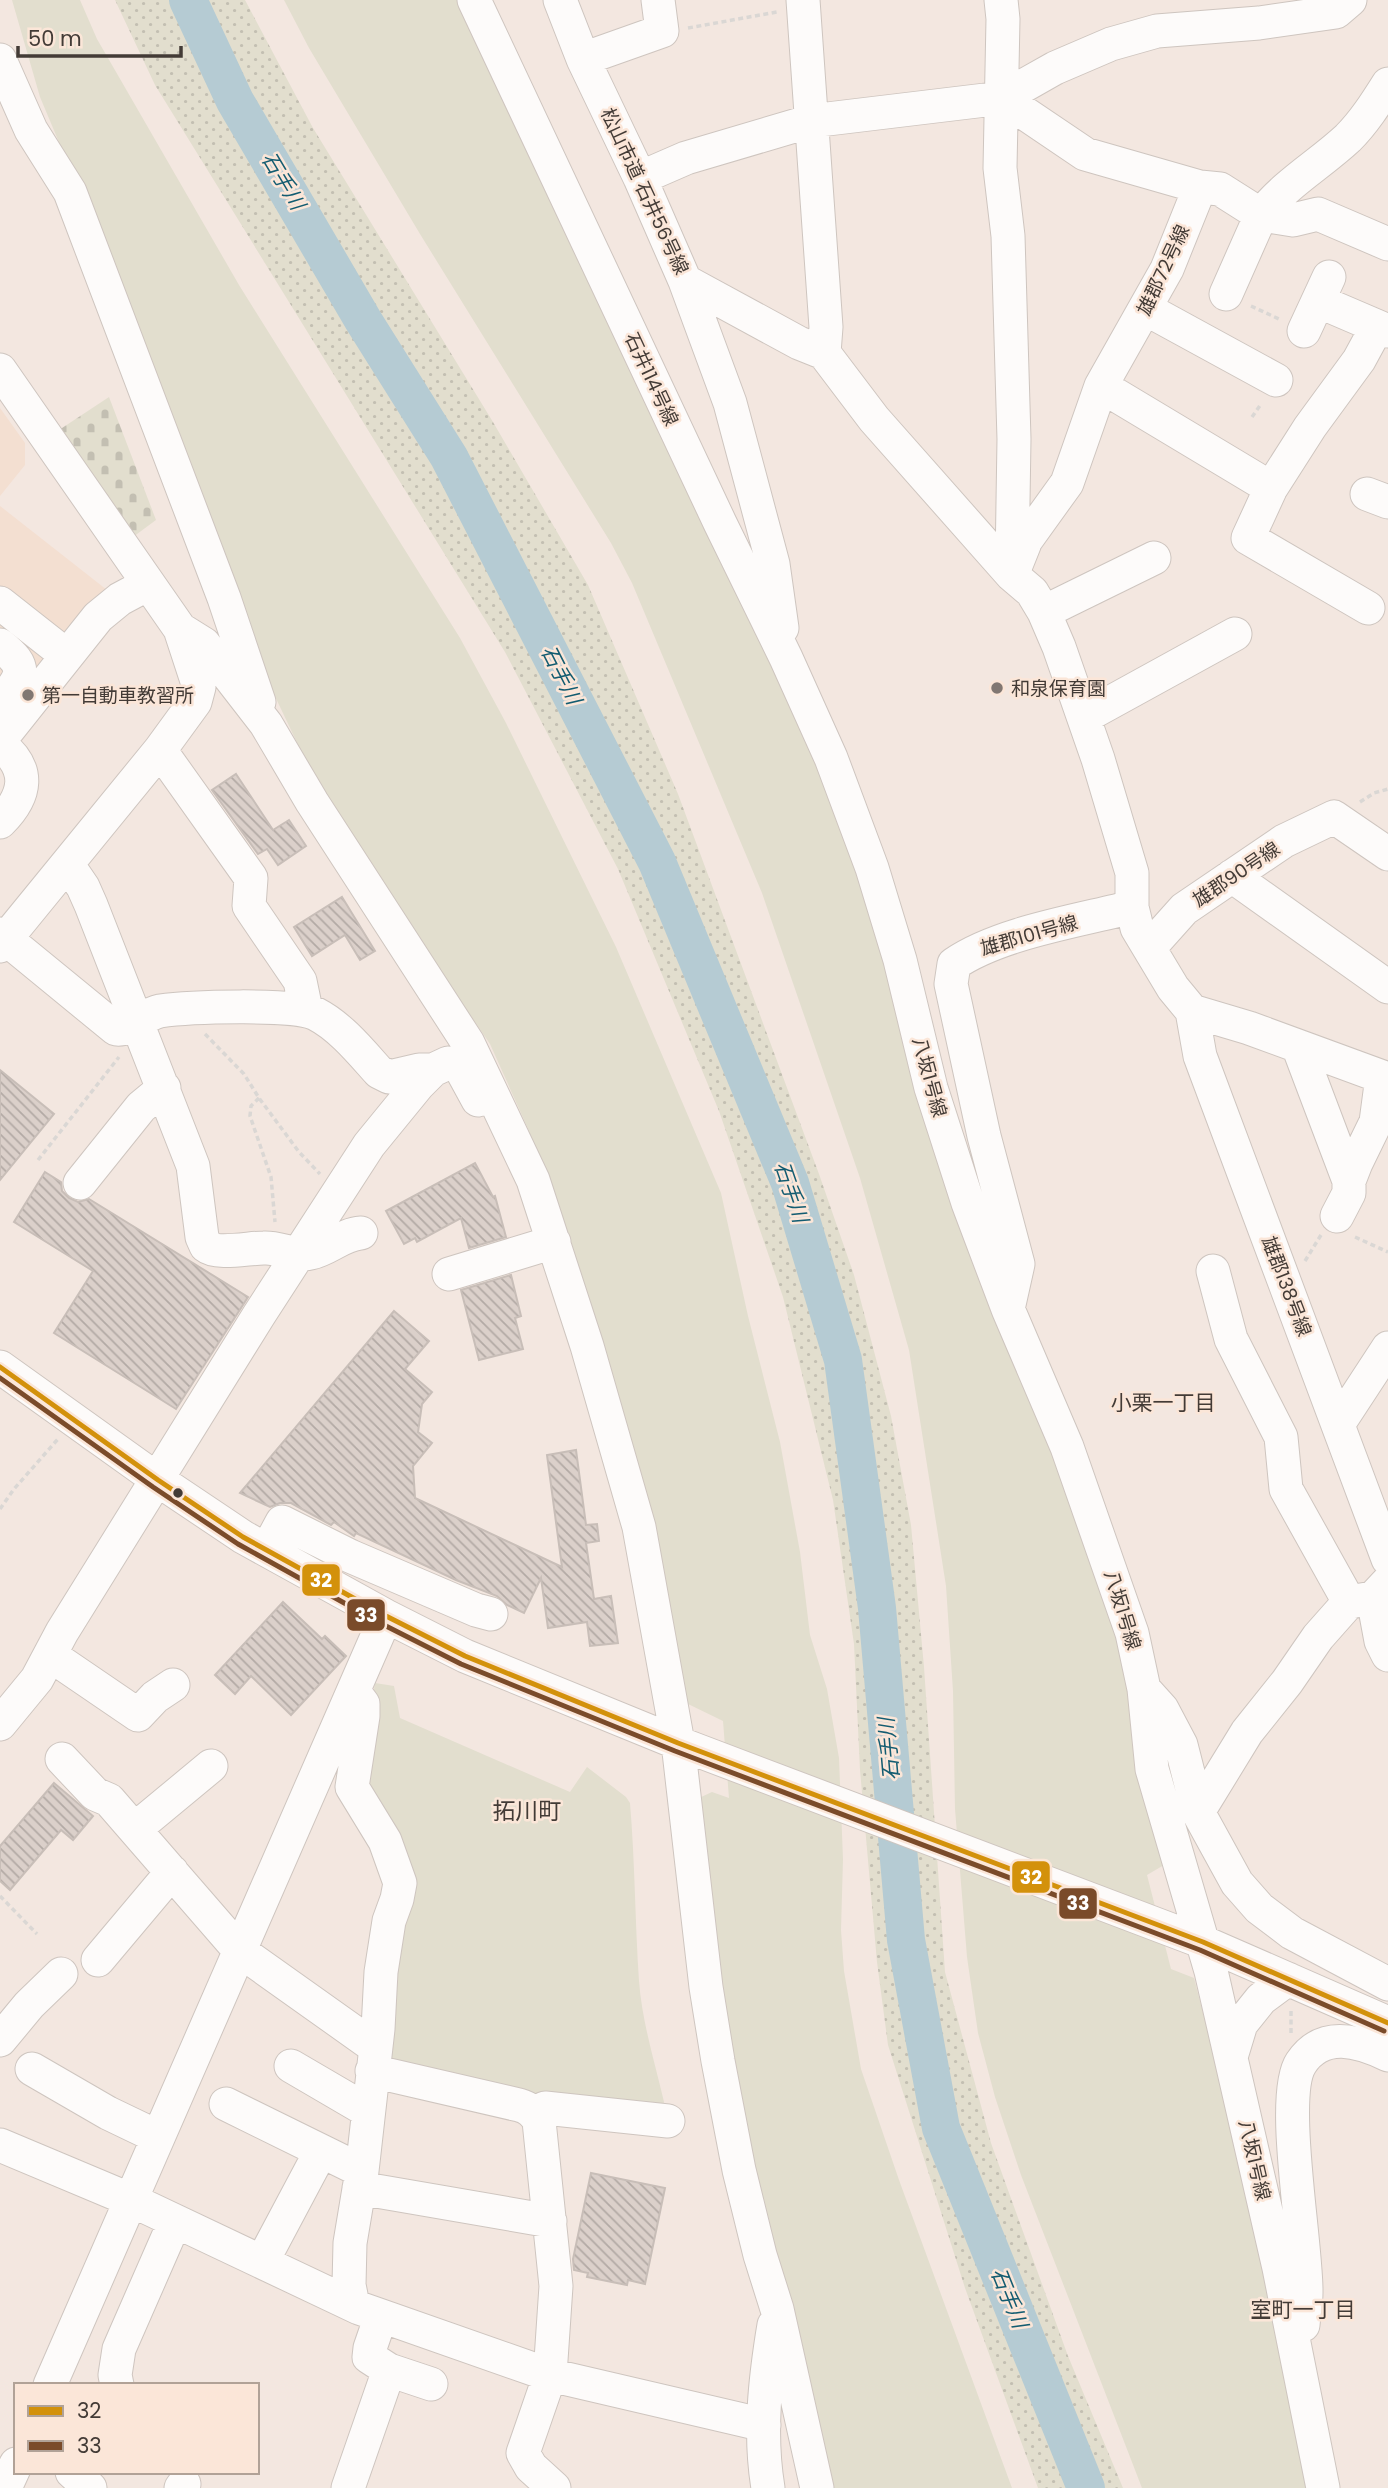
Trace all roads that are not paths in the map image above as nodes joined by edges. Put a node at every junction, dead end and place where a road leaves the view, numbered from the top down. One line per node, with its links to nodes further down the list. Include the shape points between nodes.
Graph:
1 (474, 0): 37 (street, 石井114号線)
2 (560, 0): 8 (street, 松山市道 石井56号線)
3 (1001, 0): 11 (street)
4 (1350, 0): 6 (street, via 1336,12)
5 (803, 3): 12 (street)
6 (1258, 12): 11 (street, via 1111,44)
7 (660, 15): 8 (street)
8 (583, 59): 13 (street, 松山市道 石井56号線)
9 (0, 60): 39 (street, via 31,130 70,192 220,585)
10 (1388, 84): 15 (street, via 1348,138 1292,181)
11 (1002, 98): 12 (street); 14 (street, via 1085,155); 28 (street, via 1000,168 1008,236 1014,439)
12 (811, 121): 13 (street, via 686,158); 22 (street)
13 (640, 178): 17 (street, 松山市道 石井56号線)
14 (1200, 187): 15 (street, via 1220,189); 19 (street, 雄郡72号線)
15 (1261, 215): 16 (street, via 1293,220 1318,214); 18 (street)
16 (1388, 244)
17 (685, 281): 22 (street, 松山市道 石井56号線); 37 (street, via 730,403 774,564)
18 (1226, 294)
19 (1146, 309): 24 (street); 25 (street, 雄郡72号線)
20 (1382, 329): 21 (street, via 1324,289); 26 (street)
21 (1304, 331)
22 (824, 353): 28 (street, 松山市道 石井56号線, via 874,419)
23 (0, 370): 29 (street)
24 (1276, 380)
25 (1101, 386): 26 (street); 28 (street, 雄郡72号線, via 1067,483 1026,540)
26 (1272, 488): 31 (street, via 1248,538)
27 (1154, 558): 32 (street)
28 (1012, 575): 32 (street, 松山市道 石井56号線, via 1032,592)
29 (149, 584): 33 (street); 36 (street, via 120,599)
30 (0, 603): 36 (street)
31 (1368, 606)
32 (1044, 611): 38 (street, 松山市道 石井56号線)
33 (180, 629): 39 (street, via 204,644); 41 (street, via 198,688 195,702)
34 (1236, 634): 38 (street)
35 (0, 645): 40 (street, via 18,660 20,672)
36 (66, 655): 40 (street)
37 (786, 659): 42 (street, 石井114号線)
38 (1084, 717): 47 (street, 松山市道 石井56号線, via 1132,873)
39 (266, 724): 58 (street, via 467,1043)
40 (3, 725): 43 (street, via 22,775 19,795)
41 (160, 750): 45 (street); 51 (street, via 251,877 249,905 300,981)
42 (831, 758): 67 (street, 八坂1号線, via 880,894 931,1088 964,1191)
43 (0, 822)
44 (1388, 854): 46 (street, 雄郡90号線, via 1334,817 1284,841)
45 (68, 865): 48 (street); 53 (street, via 83,887)
46 (1232, 876): 49 (street, 雄郡90号線, via 1184,909); 50 (street)
47 (1132, 907): 49 (street, via 1137,928); 67 (street, 雄郡101号線, via 972,951 954,964 951,984 1018,1264)
48 (2, 939): 53 (street, via 116,1029)
49 (1150, 947): 52 (street)
50 (1388, 987)
51 (306, 1010): 53 (street, via 158,1012); 55 (street, via 333,1026 389,1077)
52 (1192, 1012): 54 (street); 70 (street, 雄郡138号線, via 1200,1056)
53 (139, 1026): 57 (street)
54 (1298, 1046): 56 (street); 59 (street, via 1319,1130)
55 (433, 1070): 58 (street, via 448,1063 460,1068 503,1144); 64 (street)
56 (1385, 1078): 59 (street, via 1376,1122)
57 (164, 1088): 60 (street, via 141,1107); 64 (street, via 193,1166 206,1246 217,1251)
58 (521, 1151): 63 (street)
59 (1349, 1181): 61 (street)
60 (80, 1183)
61 (1338, 1225)
62 (361, 1233): 64 (street, via 311,1253)
63 (554, 1242): 66 (street); 83 (street, via 639,1527)
64 (289, 1251): 71 (street, via 259,1315)
65 (1213, 1271): 74 (street, via 1231,1339 1281,1437 1286,1489)
66 (449, 1274)
67 (1008, 1309): 80 (street, 八坂1号線, via 1067,1447 1132,1633)
68 (1388, 1348): 70 (street)
69 (0, 1367): 71 (street)
70 (1339, 1423): 73 (street, 雄郡138号線)
71 (158, 1479): 72 (street); 78 (street)
72 (267, 1550): 75 (street, via 282,1522); 76 (street)
73 (1388, 1559)
74 (1370, 1594): 77 (street); 86 (street, via 1318,1636 1247,1732)
75 (491, 1614)
76 (386, 1616): 81 (street); 83 (street, via 465,1656)
77 (1388, 1655)
78 (50, 1656): 79 (street, via 138,1716); 82 (street)
79 (173, 1685)
80 (1144, 1689): 86 (street, via 1163,1709 1181,1745); 89 (street, 八坂1号線, via 1152,1769)
81 (353, 1692): 90 (street); 99 (street, via 363,1704 363,1716 352,1787 385,1841 400,1883 381,1972)
82 (0, 1724)
83 (678, 1743): 89 (street); 114 (street, via 718,2061 739,2170)
84 (62, 1759): 87 (street)
85 (211, 1766): 87 (street)
86 (1198, 1812): 94 (street, via 1237,1883 1259,1908 1292,1933)
87 (135, 1829): 88 (street)
88 (172, 1872): 90 (street); 91 (street)
89 (1192, 1937): 93 (street); 98 (street, 八坂1号線)
90 (240, 1951): 99 (street); 106 (street)
91 (107, 1959)
92 (61, 1974): 96 (street)
93 (1288, 1979): 95 (street); 98 (street, via 1261,1999 1241,2024)
94 (1388, 1984)
95 (1388, 2023)
96 (0, 2040)
97 (1388, 2055): 116 (street, via 1336,2040 1318,2046 1295,2076 1293,2117 1306,2292)
98 (1231, 2057): 116 (street, 八坂1号線)
99 (374, 2059): 103 (street); 104 (street)
100 (32, 2069): 106 (street)
101 (299, 2078): 103 (street)
102 (226, 2104): 107 (street)
103 (368, 2111): 109 (street)
104 (535, 2113): 105 (street, via 545,2108); 112 (street)
105 (668, 2121)
106 (159, 2137): 110 (street)
107 (321, 2151): 109 (street); 113 (street)
108 (2, 2152): 110 (street)
109 (360, 2179): 112 (street); 115 (street, via 349,2285)
110 (131, 2200): 111 (street); 119 (street)
111 (174, 2221): 113 (street); 120 (street, via 119,2349)
112 (550, 2221): 118 (street, via 556,2286)
113 (262, 2262): 115 (street)
114 (777, 2309): 122 (street, via 766,2375); 129 (street)
115 (367, 2311): 117 (street, via 369,2357); 118 (street)
116 (1297, 2362): 130 (street, 八坂1号線)
117 (389, 2370): 121 (street); 125 (street)
118 (550, 2375): 122 (street); 126 (street, via 523,2453)
119 (51, 2383)
120 (117, 2383)
121 (431, 2384)
122 (764, 2425): 127 (street); 128 (street)
123 (74, 2474): 124 (street)
124 (90, 2488)
125 (348, 2488)
126 (554, 2488)
127 (768, 2488)
128 (790, 2488)
129 (817, 2488)
130 (1323, 2488)

